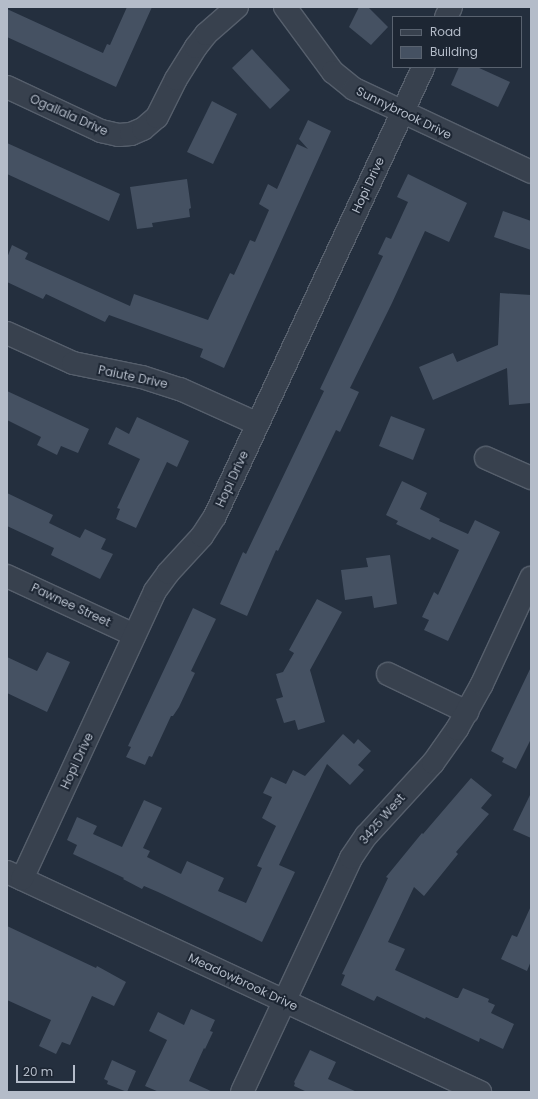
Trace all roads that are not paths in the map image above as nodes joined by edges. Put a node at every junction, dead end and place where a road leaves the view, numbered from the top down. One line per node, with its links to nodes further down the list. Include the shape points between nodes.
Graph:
1 (237, 7): 6 (street, Ogallala Drive, via 210,30 196,47 157,117 143,129 131,134 119,135 101,131)
2 (285, 7): 7 (street, Sunnybrook Drive, via 338,78)
3 (451, 7): 4 (street)
4 (446, 16)
5 (423, 68): 7 (street, Hopi Drive)
6 (7, 87)
7 (402, 113): 8 (street, Sunnybrook Drive); 10 (street, Hopi Drive)
8 (531, 172)
9 (7, 334): 10 (street, Paiute Drive, via 74,363 180,388)
10 (258, 424): 15 (street, Hopi Drive, via 209,526 161,581)
11 (486, 458): 12 (street)
12 (531, 478)
13 (7, 576): 15 (street, Pawnee Street)
14 (531, 578): 17 (street, 3425 West)
15 (134, 635): 18 (street, Hopi Drive)
16 (388, 674): 17 (street)
17 (467, 712): 19 (street, 3425 West, via 433,763 358,846)
18 (15, 876): 19 (street, Meadowbrook Drive)
19 (284, 1001): 20 (street, 3425 West); 21 (street, Meadowbrook Drive)
20 (242, 1092)
21 (480, 1092)

